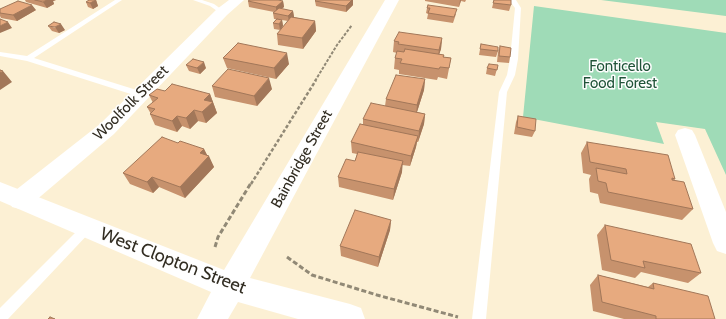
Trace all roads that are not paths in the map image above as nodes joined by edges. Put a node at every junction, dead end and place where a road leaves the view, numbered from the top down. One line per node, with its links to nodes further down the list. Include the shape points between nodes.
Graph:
1 (119, 0): 8 (lane)
2 (196, 0): 6 (lane, via 212,5)
3 (237, 0): 6 (street, Woolfolk Street)
4 (392, 0): 14 (street, Bainbridge Street)
5 (512, 0): 18 (lane, via 518,8 514,59 511,75 503,92)
6 (222, 12): 9 (street, Woolfolk Street)
7 (0, 54): 8 (lane)
8 (28, 59): 9 (lane)
9 (140, 94): 11 (street, Woolfolk Street, via 91,143)
10 (685, 135): 13 (street)
11 (10, 196): 12 (street, West Clopton Street)
12 (87, 228): 14 (street, West Clopton Street); 15 (lane)
13 (726, 243)
14 (230, 286): 16 (street, Bainbridge Street); 17 (street, West Clopton Street)
15 (0, 318)
16 (212, 319)
17 (350, 319)
18 (479, 319)

